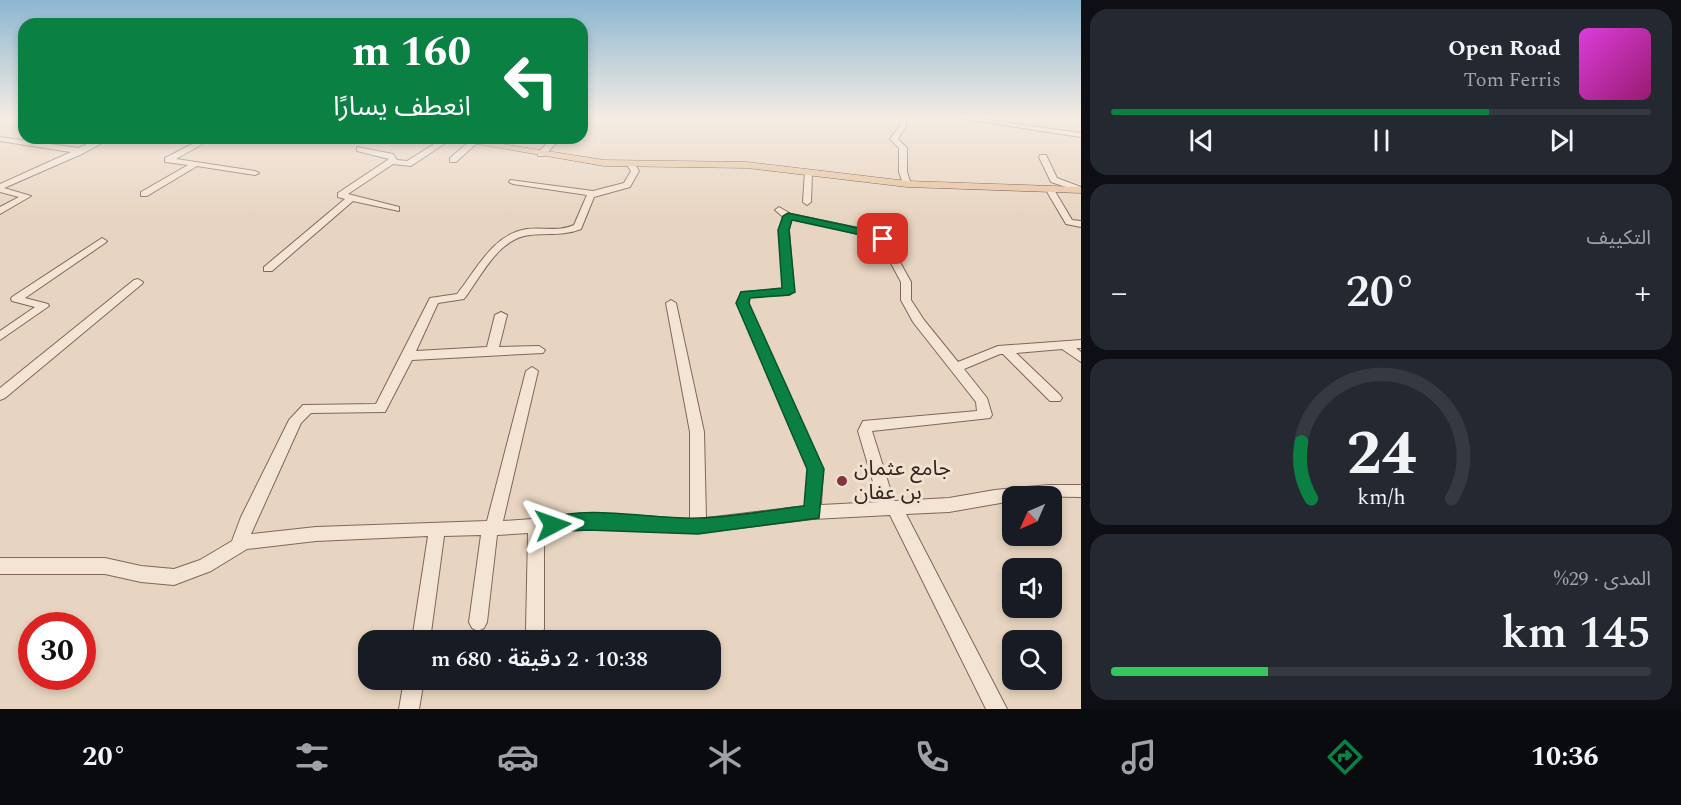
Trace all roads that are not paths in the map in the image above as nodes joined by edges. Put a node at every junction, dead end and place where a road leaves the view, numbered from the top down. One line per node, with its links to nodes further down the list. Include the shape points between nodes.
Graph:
1 (81, 151): 19 (street)
2 (185, 151): 13 (street, via 168,160)
3 (369, 151): 12 (street, via 390,156)
4 (428, 151): 12 (street, via 408,164)
5 (463, 151): 11 (street)
6 (523, 151): 9 (main road)
7 (544, 151): 9 (street)
8 (903, 151): 18 (street)
9 (541, 154): 14 (main road)
10 (1043, 157): 21 (street, via 1054,180)
11 (453, 160)
12 (391, 161): 24 (street, via 341,195)
13 (196, 164): 16 (street); 23 (street)
14 (631, 165): 15 (main road, via 728,164); 22 (street, via 635,171 627,185)
15 (808, 172): 18 (main road); 25 (street)
16 (255, 173)
17 (513, 182): 22 (street)
18 (907, 184): 20 (main road)
19 (1, 186): 27 (street, via 27,196)
20 (1050, 190): 21 (main road); 28 (street, via 1069,222)
21 (1079, 192)
22 (591, 193): 40 (street, via 578,227 516,233 479,267 460,297 434,300)
23 (144, 194)
24 (351, 198): 26 (street); 30 (street)
25 (807, 202)
26 (396, 209)
27 (0, 211)
28 (1081, 224)
29 (102, 241): 34 (street, via 19,297 16,300 44,306)
30 (268, 269)
31 (138, 282): 44 (street)
32 (671, 303): 50 (street, via 697,432)
33 (501, 315): 38 (street)
34 (0, 336)
35 (1081, 344): 36 (street)
36 (1064, 345): 37 (street); 41 (street)
37 (1005, 349): 42 (street); 45 (street)
38 (492, 350): 39 (street); 40 (street)
39 (538, 350)
40 (408, 356): 53 (street, via 380,409 308,408 296,420)
41 (1081, 358)
42 (956, 368): 47 (street, via 982,401 985,415 868,425 865,431); 48 (street, via 906,300 906,282 883,239 784,213 789,292 745,294 742,303 816,469)
43 (532, 370): 51 (street)
44 (0, 395)
45 (1055, 398)
46 (1081, 491): 47 (street)
47 (892, 508): 48 (street); 60 (street)
48 (813, 512): 50 (street)
49 (536, 526): 50 (street, via 588,522); 51 (street); 56 (street)
50 (698, 526)
51 (491, 528): 52 (street); 55 (street)
52 (437, 529): 53 (street, via 316,534 244,542); 57 (street)
53 (238, 546): 54 (street, via 191,573 174,577 105,566)
54 (0, 566)
55 (478, 622)
56 (535, 629)
57 (422, 630)
58 (412, 690): 59 (street)
59 (409, 709)
60 (997, 709)

